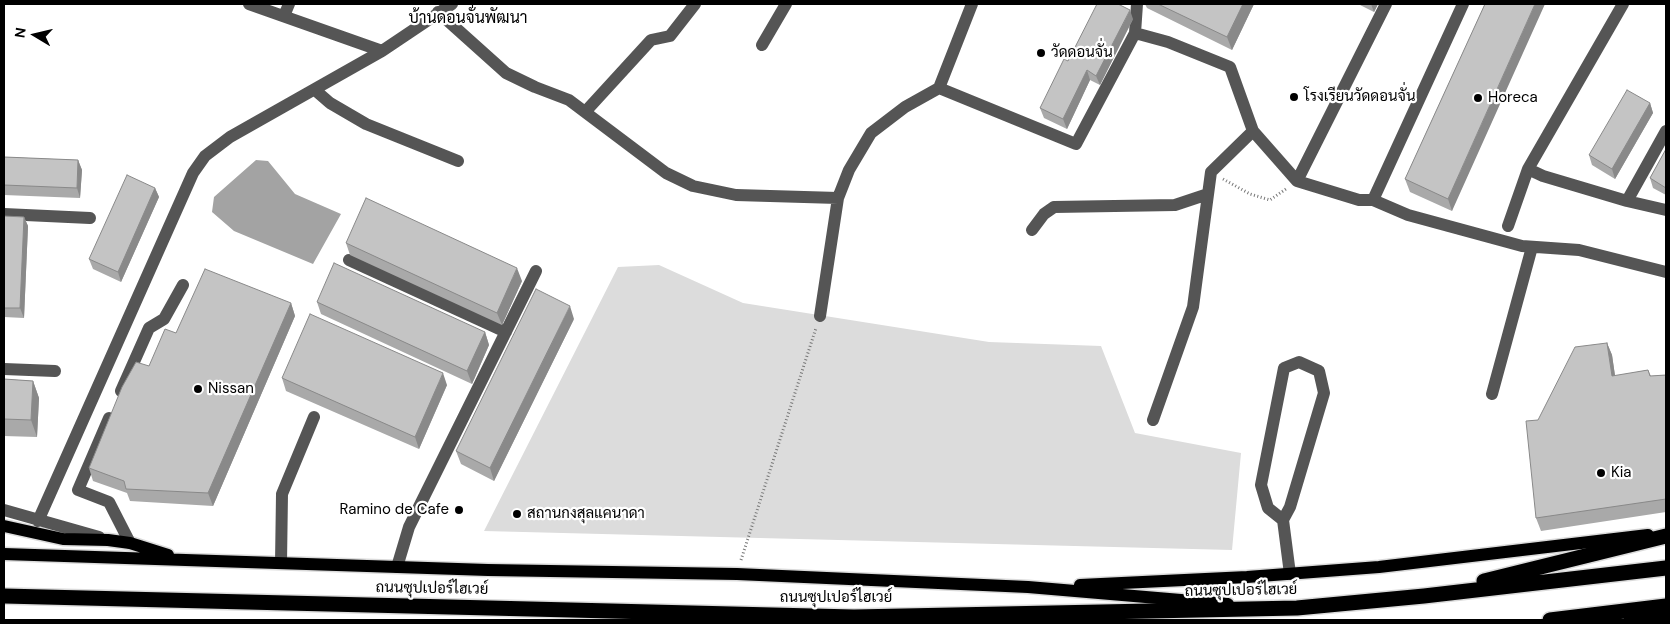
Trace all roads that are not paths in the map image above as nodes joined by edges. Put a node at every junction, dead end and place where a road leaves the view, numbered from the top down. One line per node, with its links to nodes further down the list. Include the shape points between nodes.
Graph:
1 (249, 4): 12 (street)
2 (289, 4): 12 (street)
3 (452, 4): 11 (street)
4 (694, 4): 18 (street, via 670,36 651,40)
5 (786, 4): 14 (street)
6 (972, 4): 16 (street)
7 (1137, 4): 13 (street)
8 (1386, 4): 23 (street)
9 (1463, 4): 26 (street)
10 (1623, 4): 22 (street)
11 (438, 12): 15 (street); 18 (street, via 506,73 569,100)
12 (284, 16): 15 (street)
13 (1134, 33): 16 (street, via 1076,144); 19 (street, via 1168,42 1230,67)
14 (762, 45)
15 (382, 50): 17 (street)
16 (939, 88): 25 (street, via 904,107 871,133 849,170)
17 (315, 90): 21 (street, via 366,124); 47 (street, via 218,145 193,173)
18 (586, 111): 25 (street, via 666,173 693,186 736,195)
19 (1253, 131): 23 (street); 24 (street, via 1212,172)
20 (1666, 131): 27 (street)
21 (458, 161)
22 (1528, 169): 27 (street); 31 (street)
23 (1297, 181): 26 (street, via 1359,200)
24 (1208, 194): 32 (street, via 1176,205 1054,207); 44 (street, via 1193,307)
25 (838, 198): 38 (street)
26 (1373, 200): 33 (street, via 1408,215)
27 (1626, 201): 28 (street)
28 (1666, 210)
29 (4, 214): 30 (street)
30 (90, 218)
31 (1508, 226)
32 (1032, 230)
33 (1532, 247): 36 (street, via 1579,250); 42 (street)
34 (349, 260): 39 (street)
35 (536, 271): 39 (street)
36 (1666, 272)
37 (183, 285): 51 (street, via 164,319 149,328 78,490 109,502)
38 (820, 316)
39 (506, 332): 55 (street, via 410,527)
40 (4, 368): 41 (street)
41 (55, 371)
42 (1492, 394)
43 (314, 417): 54 (street, via 282,494)
44 (1153, 420)
45 (4, 510): 47 (street)
46 (1283, 520): 46 (street, via 1268,508 1261,485 1284,368 1299,362 1319,371 1324,393 1290,507); 57 (street)
47 (38, 521): 50 (street)
48 (4, 526): 50 (main road, via 63,539)
49 (1666, 534): 57 (main road); 60 (highway)
50 (108, 540): 51 (main road)
51 (130, 543): 53 (main road)
52 (4, 554): 53 (main road)
53 (184, 560): 54 (main road)
54 (280, 563): 55 (main road)
55 (397, 566): 58 (main road, via 737,574)
56 (1666, 568): 60 (highway, ถนนซุปเปอร์ไฮเวย์)
57 (1290, 574): 58 (main road)
58 (1028, 587): 62 (main road)
59 (4, 596): 62 (highway, ถนนซุปเปอร์ไฮเวย์, via 854,617)
60 (1424, 596): 62 (highway, ถนนซุปเปอร์ไฮเวย์, via 1297,608)
61 (1666, 606): 64 (highway)
62 (1273, 607)
63 (1666, 616): 64 (main road)
64 (1573, 617): 65 (highway)
65 (1550, 620)

